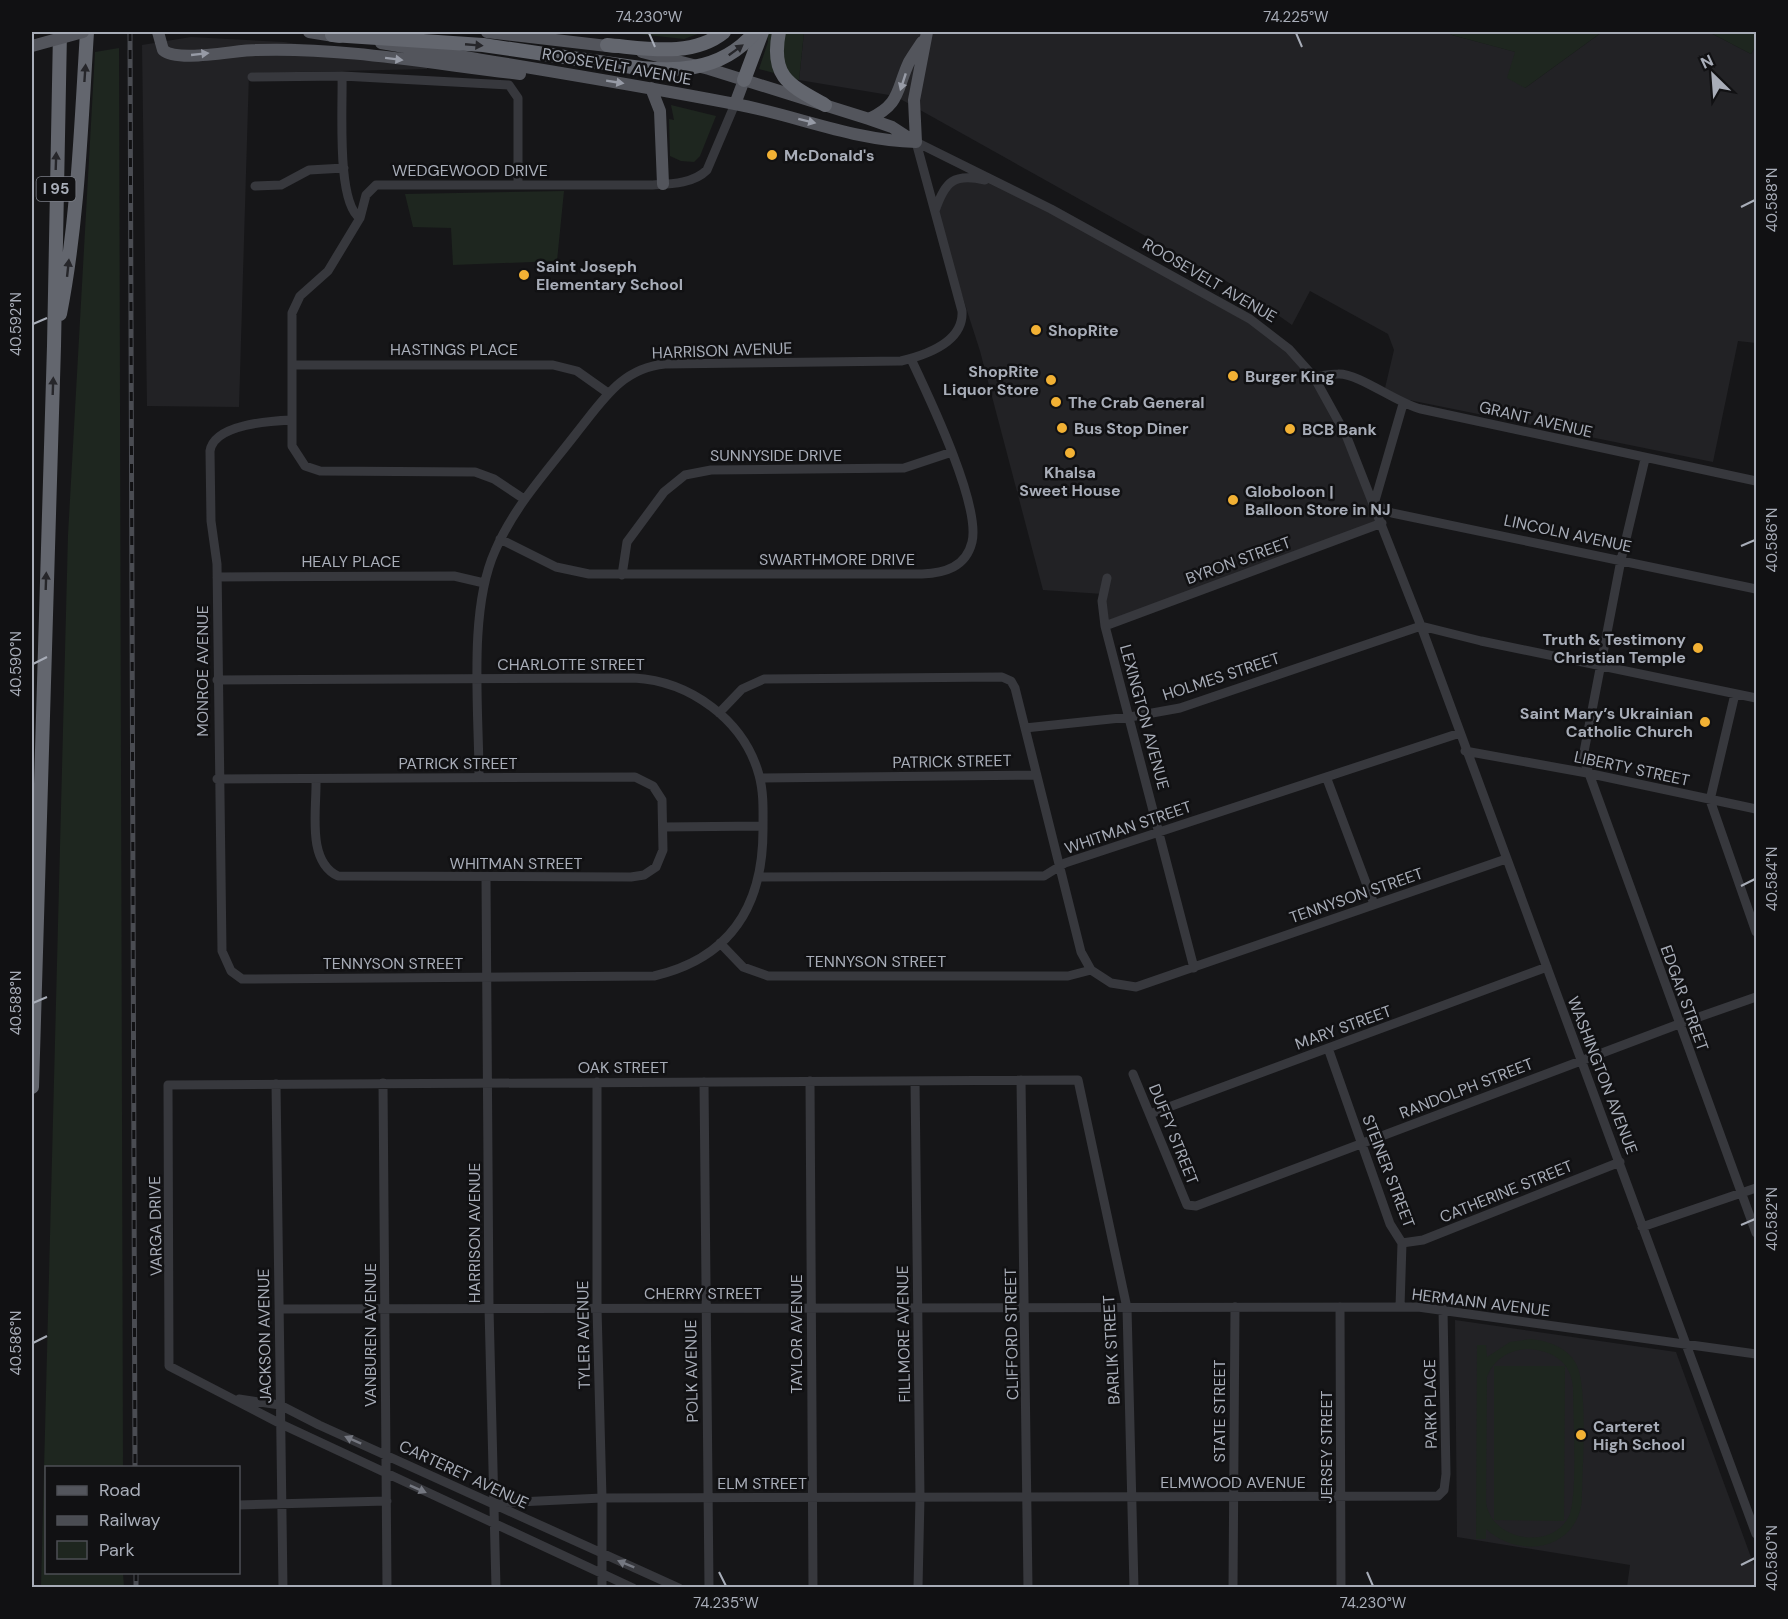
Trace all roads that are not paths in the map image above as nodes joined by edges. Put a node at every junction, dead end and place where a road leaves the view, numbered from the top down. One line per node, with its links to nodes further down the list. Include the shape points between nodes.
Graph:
1 (60, 32): 30 (highway, I 95, one-way to 1)
2 (85, 32): 13 (main road, bridge); 30 (highway, one-way to 2, via 69,256)
3 (159, 32): 14 (main road, one-way to 14, via 163,50 174,56 308,50 523,74)
4 (309, 32): 11 (main road, ROOSEVELT AVENUE)
5 (487, 32): 12 (main road, ROOSEVELT AVENUE)
6 (724, 32): 12 (highway, via 702,44 680,48)
7 (755, 32): 11 (highway, one-way to 7, bridge, via 483,45 657,70 704,66 734,52)
8 (762, 32): 17 (highway)
9 (780, 32): 20 (highway, via 776,55 782,75)
10 (926, 34): 21 (main road, one-way to 21, via 909,63 896,99); 22 (main road, via 914,100)
11 (332, 36): 14 (main road, ROOSEVELT AVENUE)
12 (607, 45): 17 (main road, ROOSEVELT AVENUE)
13 (32, 46)
14 (557, 72): 18 (main road, ROOSEVELT AVENUE, one-way to 18)
15 (342, 76): 16 (street); 23 (street); 26 (street, via 509,86 518,98)
16 (252, 77)
17 (744, 80): 19 (main road); 20 (main road, ROOSEVELT AVENUE)
18 (651, 88): 19 (main road, ROOSEVELT AVENUE); 25 (main road, via 660,111)
19 (735, 104): 22 (main road, ROOSEVELT AVENUE, one-way to 22, via 885,142); 25 (street, WEDGEWOOD DRIVE, via 707,170 690,180)
20 (825, 105): 21 (main road, ROOSEVELT AVENUE)
21 (869, 119): 22 (main road, ROOSEVELT AVENUE)
22 (916, 142): 24 (street, ROOSEVELT AVENUE); 28 (street, HARRISON AVENUE)
23 (344, 168): 27 (street, via 309,170 281,185); 29 (street, via 350,206)
24 (1001, 183): 28 (street, via 959,178 941,194); 33 (street, ROOSEVELT AVENUE, via 1250,319 1289,349)
25 (663, 184): 26 (street, WEDGEWOOD DRIVE)
26 (518, 185): 29 (street, WEDGEWOOD DRIVE, via 376,185 366,195)
27 (255, 186)
28 (935, 211): 31 (street, HARRISON AVENUE, via 962,320 953,337)
29 (360, 218): 32 (street, WEDGEWOOD DRIVE, via 328,271 295,302)
30 (54, 346): 101 (highway, I 95, one-way to 30)
31 (911, 359): 34 (street, HARRISON AVENUE, via 890,363 655,365 629,374); 37 (street, SWARTHMORE DRIVE)
32 (293, 365): 34 (street, HASTINGS PLACE, via 554,365 577,371); 36 (street, WEDGEWOOD DRIVE)
33 (1314, 377): 35 (street, GRANT AVENUE, via 1339,373); 41 (street, ROOSEVELT AVENUE, via 1346,435)
34 (608, 393): 40 (street, HARRISON AVENUE)
35 (1403, 404): 38 (street, GRANT AVENUE); 41 (street)
36 (291, 420): 40 (street, WEDGEWOOD DRIVE, via 293,450 310,468 468,471 494,478); 46 (street, MONROE AVENUE, via 244,426 219,435 212,442 211,521)
37 (952, 452): 45 (street, SUNNYSIDE DRIVE, via 904,468 692,472 669,487 630,536 623,552); 45 (street, SWARTHMORE DRIVE, via 973,533 968,553 946,571)
38 (1645, 459): 39 (street, GRANT AVENUE); 44 (street, EDGAR STREET)
39 (1756, 481)
40 (524, 499): 43 (street, HARRISON AVENUE)
41 (1374, 504): 42 (street, ROOSEVELT AVENUE); 44 (street, LINCOLN AVENUE, via 1392,513)
42 (1382, 523): 50 (street, BYRON STREET); 51 (street, ROOSEVELT AVENUE)
43 (500, 539): 45 (street, SWARTHMORE DRIVE, via 566,571); 48 (street, HARRISON AVENUE)
44 (1621, 560): 49 (street, LINCOLN AVENUE); 52 (street, EDGAR STREET)
45 (622, 575)
46 (217, 577): 48 (street, HEALY PLACE, via 454,576); 54 (street, MONROE AVENUE)
47 (1107, 578): 50 (street, LEXINGTON AVENUE, via 1102,601)
48 (484, 583): 53 (street, HARRISON AVENUE)
49 (1756, 589)
50 (1105, 626): 58 (street, LEXINGTON AVENUE)
51 (1421, 626): 52 (street); 58 (street, HOLMES STREET, via 1180,708); 60 (street, WASHINGTON AVENUE)
52 (1599, 666): 55 (street); 62 (street, EDGAR STREET, via 1583,757)
53 (478, 679): 54 (street, CHARLOTTE STREET); 57 (street, CHARLOTTE STREET, via 655,680 688,692); 64 (street, HARRISON AVENUE)
54 (217, 680): 66 (street, MONROE AVENUE)
55 (1735, 694): 56 (street); 69 (street)
56 (1756, 699)
57 (719, 712): 59 (street, via 742,689 764,679 1002,677 1011,681); 65 (street, CHARLOTTE STREET, via 746,745)
58 (1130, 717): 59 (street, HOLMES STREET); 73 (street, LEXINGTON AVENUE)
59 (1025, 728): 63 (street)
60 (1460, 733): 61 (street, WASHINGTON AVENUE); 68 (street, WHITMAN STREET)
61 (1465, 751): 62 (street, LIBERTY STREET); 74 (street, WASHINGTON AVENUE)
62 (1587, 773): 69 (street, LIBERTY STREET); 87 (street, EDGAR STREET)
63 (1036, 775): 65 (street, PATRICK STREET); 75 (street)
64 (479, 777): 67 (street, PATRICK STREET); 72 (street, PATRICK STREET, via 640,779 653,786 660,796)
65 (760, 778): 71 (street, CHARLOTTE STREET)
66 (217, 779): 67 (street, PATRICK STREET); 84 (street, MONROE AVENUE, via 222,951 231,971)
67 (316, 779): 76 (street, WHITMAN STREET, via 318,852 322,864 334,874 351,878)
68 (1328, 779): 73 (street, WHITMAN STREET); 78 (street)
69 (1710, 800): 70 (street, LIBERTY STREET); 79 (street)
70 (1756, 809)
71 (763, 826): 72 (street); 77 (street, CHARLOTTE STREET)
72 (664, 827): 76 (street, WHITMAN STREET, via 660,860 640,876)
73 (1159, 831): 75 (street, WHITMAN STREET); 82 (street, LEXINGTON AVENUE)
74 (1506, 860): 78 (street, TENNYSON STREET); 81 (street, WASHINGTON AVENUE)
75 (1059, 868): 77 (street, WHITMAN STREET, via 1038,876); 83 (street, via 1082,952)
76 (486, 878): 85 (street, HARRISON AVENUE)
77 (760, 878): 80 (street, CHARLOTTE STREET, via 746,911)
78 (1374, 904): 82 (street, TENNYSON STREET)
79 (1756, 932)
80 (720, 944): 83 (street, TENNYSON STREET, via 743,967 768,976 1068,976); 85 (street, TENNYSON STREET, via 685,966 654,976)
81 (1547, 967): 88 (street, MARY STREET); 89 (street, WASHINGTON AVENUE)
82 (1194, 968): 83 (street, TENNYSON STREET, via 1131,987 1111,983)
83 (1091, 970)
84 (240, 977): 85 (street, TENNYSON STREET)
85 (488, 977): 95 (street, HARRISON AVENUE)
86 (1756, 997): 87 (street, RANDOLPH STREET)
87 (1678, 1023): 89 (street, RANDOLPH STREET); 106 (street, EDGAR STREET)
88 (1328, 1048): 102 (street, MARY STREET); 103 (street, STEINER STREET)
89 (1582, 1061): 103 (street, RANDOLPH STREET); 104 (street, WASHINGTON AVENUE)
90 (1133, 1074): 102 (street, DUFFY STREET)
91 (1021, 1080): 92 (street, OAK STREET); 94 (street, OAK STREET); 118 (street, CLIFFORD STREET)
92 (1078, 1080): 119 (street, BARLIK STREET)
93 (810, 1081): 94 (street, OAK STREET); 97 (street, OAK STREET); 116 (street, TAYLOR AVENUE)
94 (915, 1081): 117 (street, FILLMORE AVENUE)
95 (488, 1082): 96 (street, OAK STREET); 98 (street, OAK STREET); 114 (street, HARRISON AVENUE)
96 (597, 1082): 97 (street, OAK STREET); 115 (street, TYLER AVENUE)
97 (704, 1082): 111 (street, POLK AVENUE)
98 (383, 1083): 100 (street, OAK STREET); 122 (street, VANBUREN AVENUE)
99 (168, 1084): 100 (street, OAK STREET); 126 (street, VARGA DRIVE)
100 (276, 1084): 121 (street, JACKSON AVENUE)
101 (32, 1087)
102 (1150, 1114): 107 (street, DUFFY STREET)
103 (1362, 1144): 107 (street, RANDOLPH STREET, via 1196,1206); 110 (street, STEINER STREET, via 1390,1224)
104 (1620, 1162): 108 (street, WASHINGTON AVENUE); 110 (street, CATHERINE STREET, via 1423,1240)
105 (1756, 1188): 106 (street)
106 (1742, 1194): 108 (street); 109 (street, EDGAR STREET)
107 (1187, 1205)
108 (1642, 1227): 124 (street, WASHINGTON AVENUE)
109 (1756, 1233)
110 (1402, 1243): 113 (street, STEINER STREET)
111 (705, 1307): 115 (street, CHERRY STREET); 116 (street, CHERRY STREET); 139 (street, POLK AVENUE)
112 (1341, 1307): 113 (street, HERMANN AVENUE); 120 (street, HERMANN AVENUE); 137 (street, JERSEY STREET)
113 (1400, 1307): 123 (street, HERMANN AVENUE)
114 (489, 1308): 115 (street, CHERRY STREET); 122 (street, CHERRY STREET); 142 (street, HARRISON AVENUE)
115 (597, 1308): 138 (street, TYLER AVENUE)
116 (810, 1308): 117 (street, CHERRY STREET); 140 (street, TAYLOR AVENUE)
117 (918, 1308): 118 (street, CHERRY STREET); 133 (street, FILLMORE AVENUE)
118 (1026, 1308): 119 (street, CHERRY STREET); 134 (street, CLIFFORD STREET)
119 (1127, 1308): 120 (street, HERMANN AVENUE); 135 (street, BARLIK STREET)
120 (1235, 1308): 136 (street, STATE STREET)
121 (279, 1309): 122 (street, CHERRY STREET); 128 (street, JACKSON AVENUE)
122 (385, 1309): 130 (street, VANBUREN AVENUE)
123 (1443, 1309): 124 (street, HERMANN AVENUE); 132 (street, PARK PLACE, via 1446,1474 1444,1490)
124 (1686, 1346): 125 (street, HERMANN AVENUE); 145 (street, WASHINGTON AVENUE)
125 (1756, 1354)
126 (169, 1366): 127 (street, CARTERET AVENUE)
127 (234, 1398): 128 (street, CARTERET AVENUE); 129 (street, CARTERET AVENUE)
128 (280, 1405): 129 (street, JACKSON AVENUE); 130 (street, CARTERET AVENUE, one-way to 128)
129 (281, 1424): 131 (street, CARTERET AVENUE); 143 (street, JACKSON AVENUE)
130 (385, 1455): 131 (street, VANBUREN AVENUE); 142 (street, CARTERET AVENUE)
131 (386, 1474): 141 (street, VANBUREN AVENUE); 146 (street, CARTERET AVENUE, one-way to 146)
132 (1438, 1496): 137 (street, ELMWOOD AVENUE)
133 (920, 1497): 134 (street, ELM STREET); 140 (street, ELM STREET); 158 (street, FILLMORE AVENUE)
134 (1028, 1497): 135 (street, ELMWOOD AVENUE); 159 (street, CLIFFORD STREET)
135 (1132, 1497): 136 (street, ELMWOOD AVENUE); 160 (street, BARLIK STREET)
136 (1233, 1497): 137 (street, ELMWOOD AVENUE); 161 (street, STATE STREET)
137 (1341, 1497): 162 (street, JERSEY STREET)
138 (603, 1498): 139 (street, ELM STREET); 142 (street, ELM STREET); 148 (street, TYLER AVENUE)
139 (709, 1498): 140 (street, ELM STREET); 156 (street, POLK AVENUE)
140 (812, 1498): 157 (street, TAYLOR AVENUE)
141 (387, 1501): 143 (street); 151 (street, VANBUREN AVENUE)
142 (496, 1503): 146 (street, HARRISON AVENUE); 148 (street, CARTERET AVENUE)
143 (282, 1504): 144 (street); 150 (street, JACKSON AVENUE)
144 (240, 1505)
145 (1753, 1515): 147 (street, WASHINGTON AVENUE)
146 (496, 1523): 149 (street, CARTERET AVENUE); 152 (street, HARRISON AVENUE)
147 (1756, 1534)
148 (602, 1554): 149 (street, TYLER AVENUE); 155 (street, CARTERET AVENUE, one-way to 148)
149 (602, 1573): 153 (street, TYLER AVENUE); 154 (street, CARTERET AVENUE)
150 (283, 1587)
151 (387, 1587)
152 (496, 1587)
153 (602, 1587)
154 (633, 1587)
155 (679, 1587)
156 (709, 1587)
157 (813, 1587)
158 (918, 1587)
159 (1028, 1587)
160 (1134, 1587)
161 (1233, 1587)
162 (1341, 1587)

